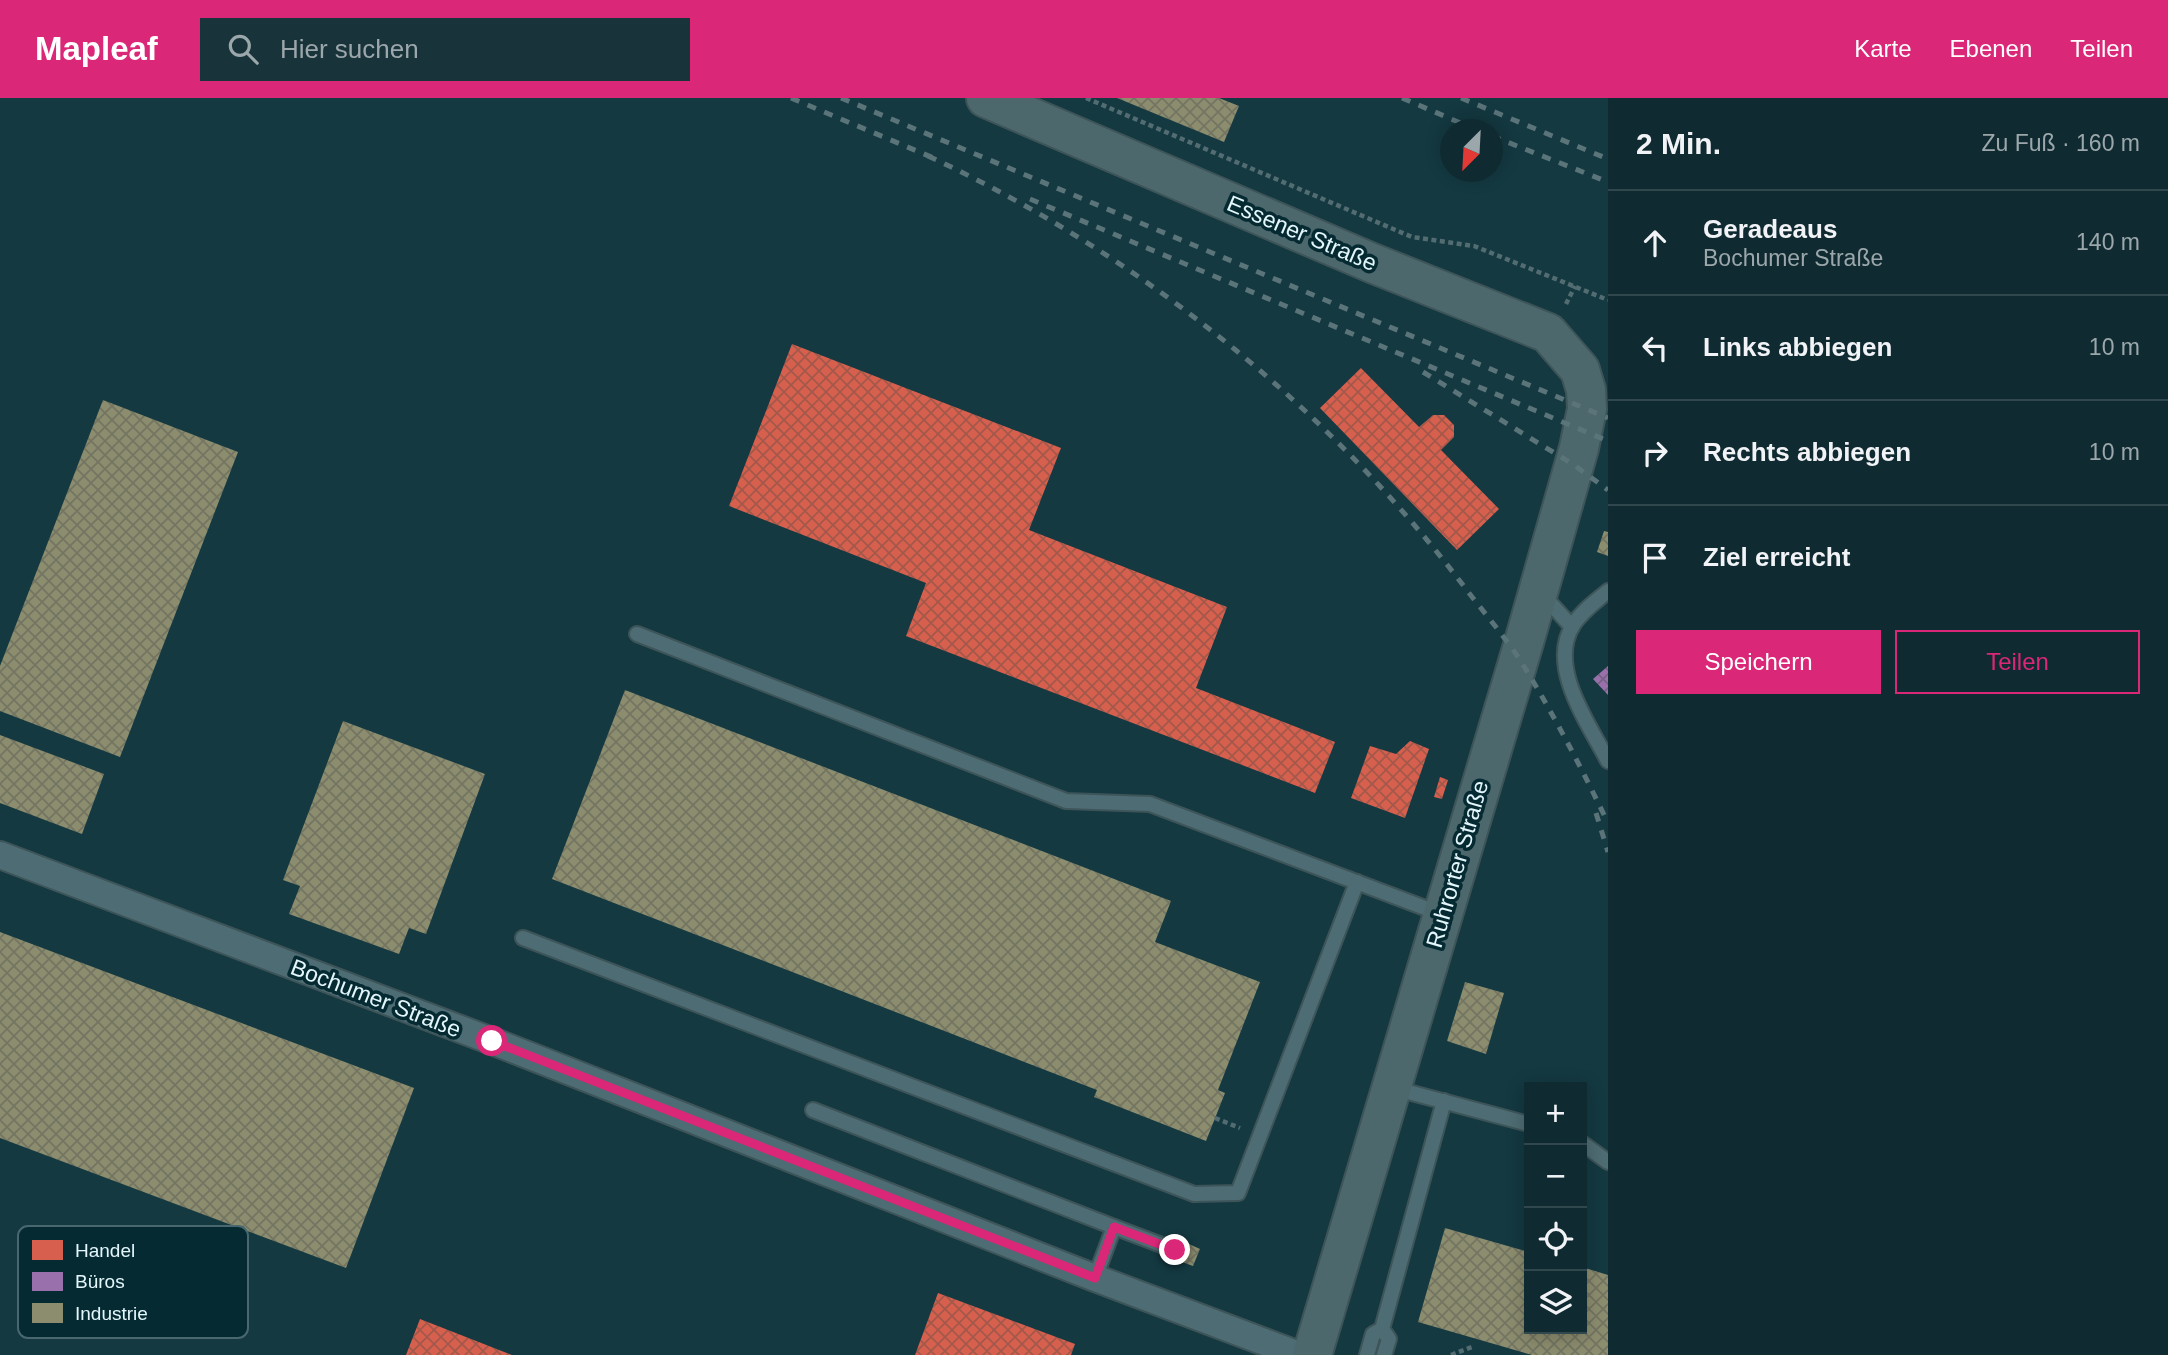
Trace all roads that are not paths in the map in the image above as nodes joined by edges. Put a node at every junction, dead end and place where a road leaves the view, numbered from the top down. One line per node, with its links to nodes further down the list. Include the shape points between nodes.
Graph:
1 (986, 98): 2 (street, Essener Straße, via 1548,333)
2 (1594, 372): 3 (street, Ruhrorter Straße, via 1586,390 1584,431)
3 (1538, 591): 5 (lane); 10 (street, Ruhrorter Straße)
4 (1608, 592): 5 (lane)
5 (1572, 627): 7 (lane, via 1565,647 1567,680)
6 (637, 634): 9 (lane, via 1066,801 1150,804)
7 (1608, 761)
8 (0, 855): 20 (street, Bochumer Straße)
9 (1357, 882): 10 (lane); 11 (lane, via 1238,1194 1194,1194)
10 (1442, 914): 12 (street, Ruhrorter Straße)
11 (523, 938)
12 (1391, 1088): 13 (lane); 23 (street, Ruhrorter Straße)
13 (1444, 1101): 15 (lane); 21 (lane)
14 (813, 1110): 18 (lane)
15 (1524, 1123)
16 (1585, 1145): 17 (lane)
17 (1608, 1162)
18 (1114, 1227): 19 (lane); 20 (lane)
19 (1175, 1250)
20 (1095, 1278): 22 (street, Bochumer Straße)
21 (1382, 1329): 24 (lane, via 1373,1334); 25 (lane, via 1389,1339)
22 (1299, 1355)
23 (1312, 1355)
24 (1367, 1355)
25 (1384, 1355)

